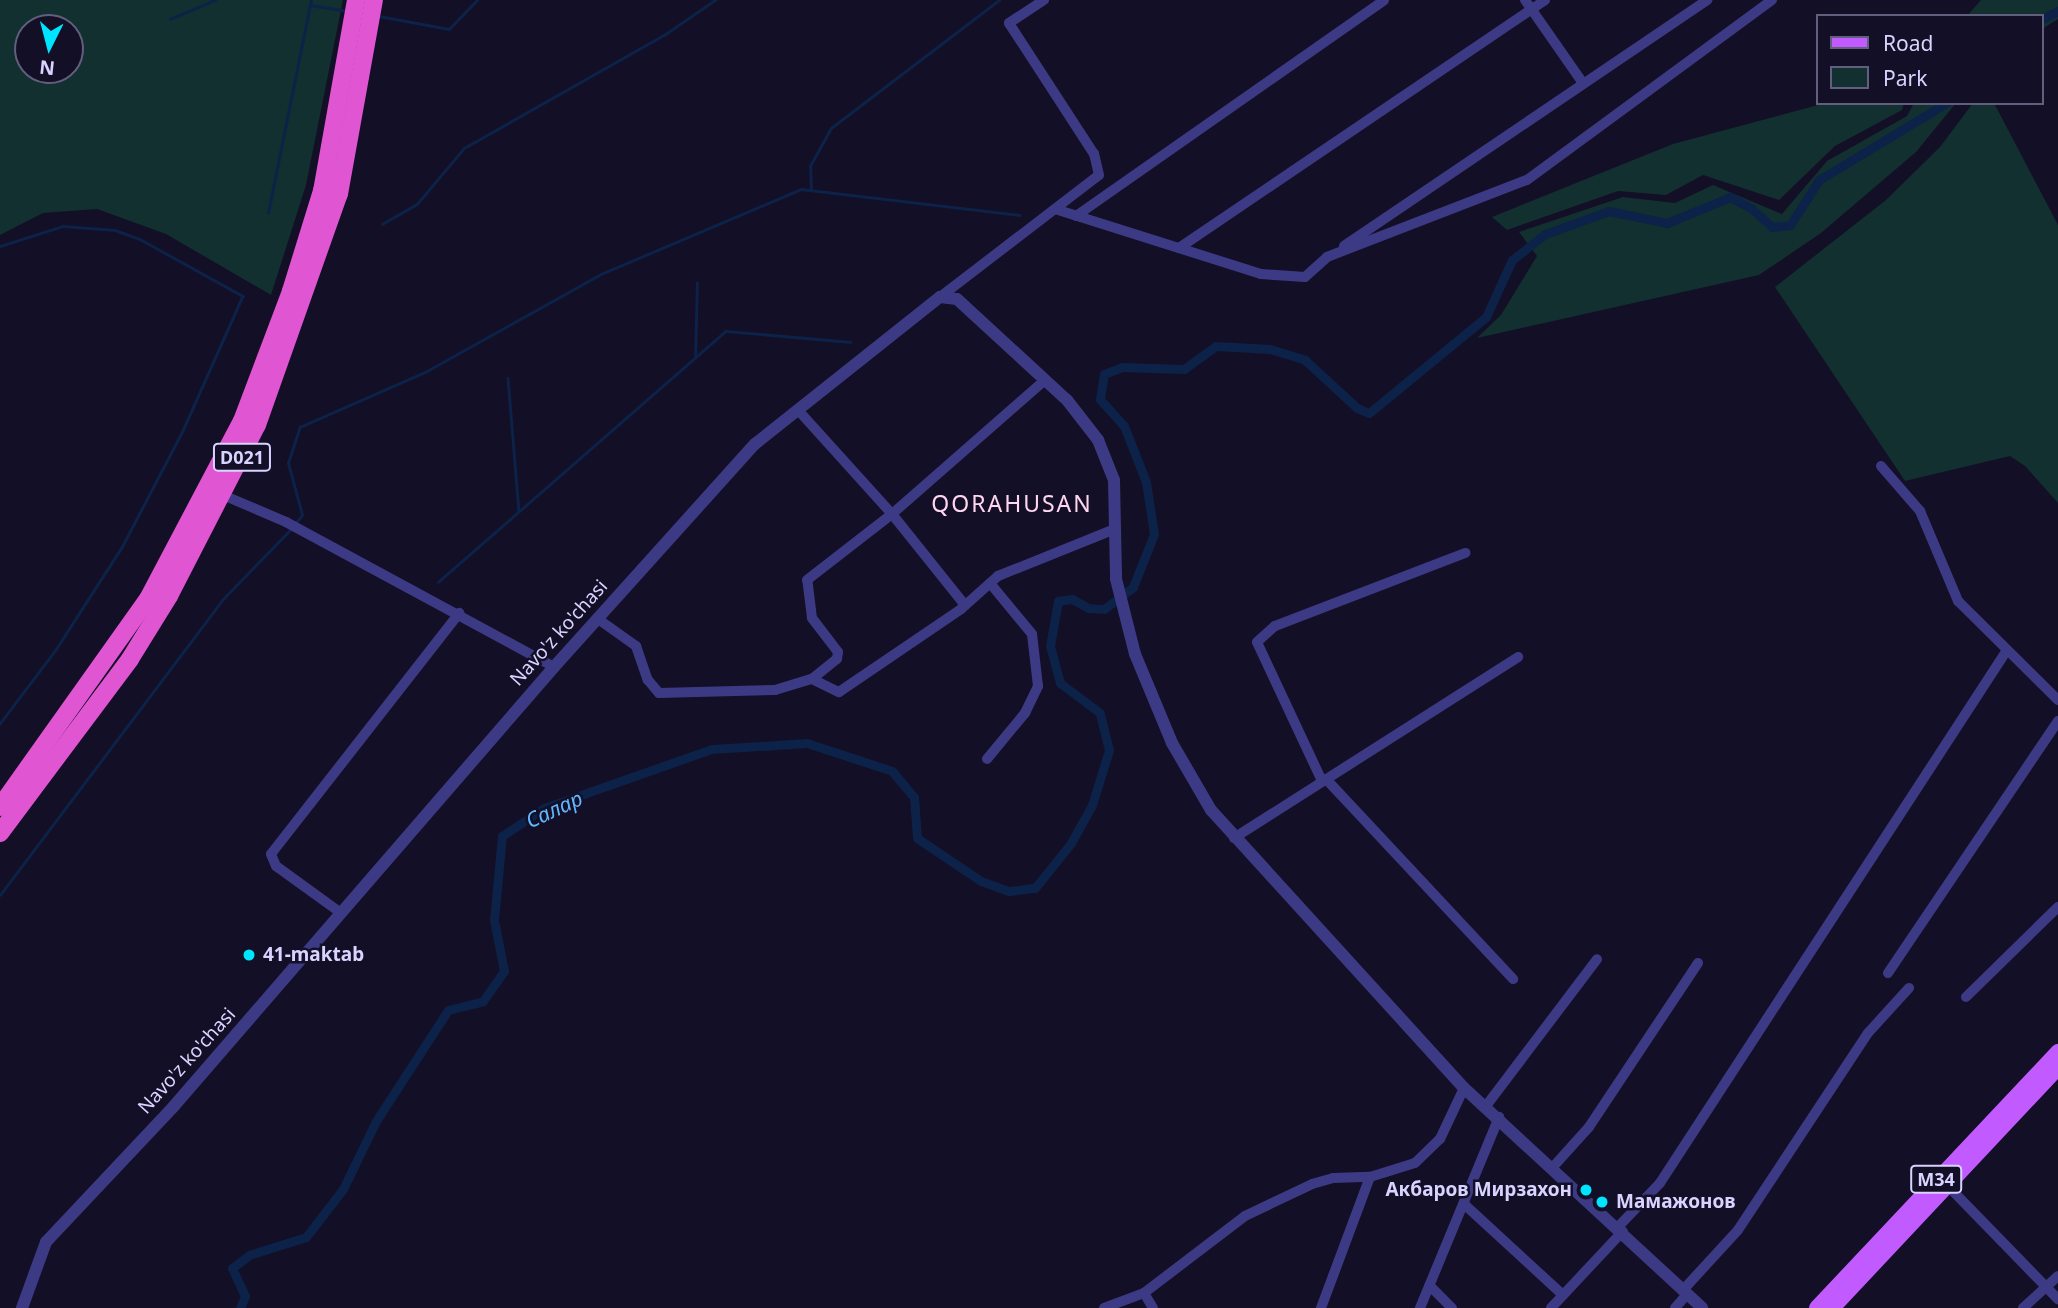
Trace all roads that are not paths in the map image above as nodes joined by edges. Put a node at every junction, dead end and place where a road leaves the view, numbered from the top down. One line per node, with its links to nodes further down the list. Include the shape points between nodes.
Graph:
1 (1044, 0): 10 (street, via 1009,23 1094,155 1099,175)
2 (1384, 0): 11 (street)
3 (1545, 0): 7 (street)
4 (1707, 0): 9 (street)
5 (1772, 0): 13 (street, via 1527,180)
6 (365, 4): 8 (highway, D021)
7 (1529, 5): 9 (street); 12 (street)
8 (362, 29): 20 (highway, D021, via 348,153 329,227 271,391); 38 (highway, D021, via 312,228 237,432 148,599)
9 (1583, 83): 13 (street)
10 (1055, 209): 11 (street); 14 (street)
11 (1076, 216): 12 (street)
12 (1178, 248): 13 (street, via 1261,274 1305,277)
13 (1327, 257)
14 (959, 282): 15 (street); 16 (street)
15 (940, 297): 16 (street); 18 (street, Navo'z ko'chasi)
16 (957, 299): 17 (street)
17 (1045, 380): 21 (street); 22 (street, via 1098,440 1114,480)
18 (798, 410): 21 (street); 27 (street, Navo'z ko'chasi, via 755,444)
19 (1881, 466): 28 (street, via 1920,511 1958,601)
20 (223, 495): 26 (street, via 286,522); 39 (highway, D021, via 130,659)
21 (892, 514): 25 (street); 31 (street, via 807,579 812,618 838,652 837,659)
22 (1115, 529): 24 (street); 40 (street, via 1116,579 1144,682 1193,783)
23 (1465, 553): 37 (street, via 1275,626 1256,642)
24 (990, 583): 25 (street); 36 (street, via 1032,634 1038,686 1025,713)
25 (965, 605): 31 (street, via 845,690 834,691)
26 (459, 612): 30 (street); 42 (street, via 271,854 276,866)
27 (598, 618): 30 (street, Navo'z ko'chasi); 31 (street, via 636,646 648,680 659,693 775,690)
28 (2007, 650): 33 (street); 58 (street, via 1660,1183)
29 (1518, 657): 37 (street)
30 (554, 667): 42 (street, Navo'z ko'chasi)
31 (812, 679)
32 (2058, 681): 33 (street)
33 (2048, 690): 34 (street)
34 (2058, 700)
35 (2058, 721): 45 (street)
36 (987, 759)
37 (1324, 780): 40 (street); 46 (street)
38 (0, 807)
39 (0, 833)
40 (1234, 838): 51 (street)
41 (2058, 907): 48 (street)
42 (341, 913): 66 (street, Navo'z ko'chasi, via 174,1106 46,1242)
43 (1597, 959): 52 (street)
44 (1698, 963): 54 (street, via 1589,1127)
45 (1888, 973)
46 (1513, 979)
47 (1909, 988): 62 (street, via 1868,1033 1738,1230)
48 (1966, 997)
49 (2058, 1052): 75 (main road, M34)
50 (2058, 1068): 56 (main road, M34)
51 (1464, 1088): 52 (street); 55 (street, via 1440,1139 1425,1156)
52 (1486, 1106): 53 (street)
53 (1499, 1117): 54 (street); 57 (street)
54 (1553, 1167): 58 (street)
55 (1370, 1177): 63 (street, via 1322,1181 1245,1216); 69 (street)
56 (1947, 1184): 61 (street); 76 (main road, M34)
57 (1464, 1204): 60 (street); 64 (street)
58 (1620, 1229): 62 (street); 64 (street)
59 (2058, 1276): 61 (street)
60 (1430, 1286): 70 (street); 71 (street)
61 (2046, 1286): 65 (street); 77 (street)
62 (1685, 1292): 73 (street); 74 (street)
63 (1144, 1293): 67 (street); 68 (street)
64 (1563, 1295): 72 (street)
65 (2058, 1299)
66 (22, 1308)
67 (1104, 1308)
68 (1153, 1308)
69 (1321, 1308)
70 (1420, 1308)
71 (1452, 1308)
72 (1551, 1308)
73 (1675, 1308)
74 (1702, 1308)
75 (1817, 1308)
76 (1832, 1308)
77 (2023, 1308)

